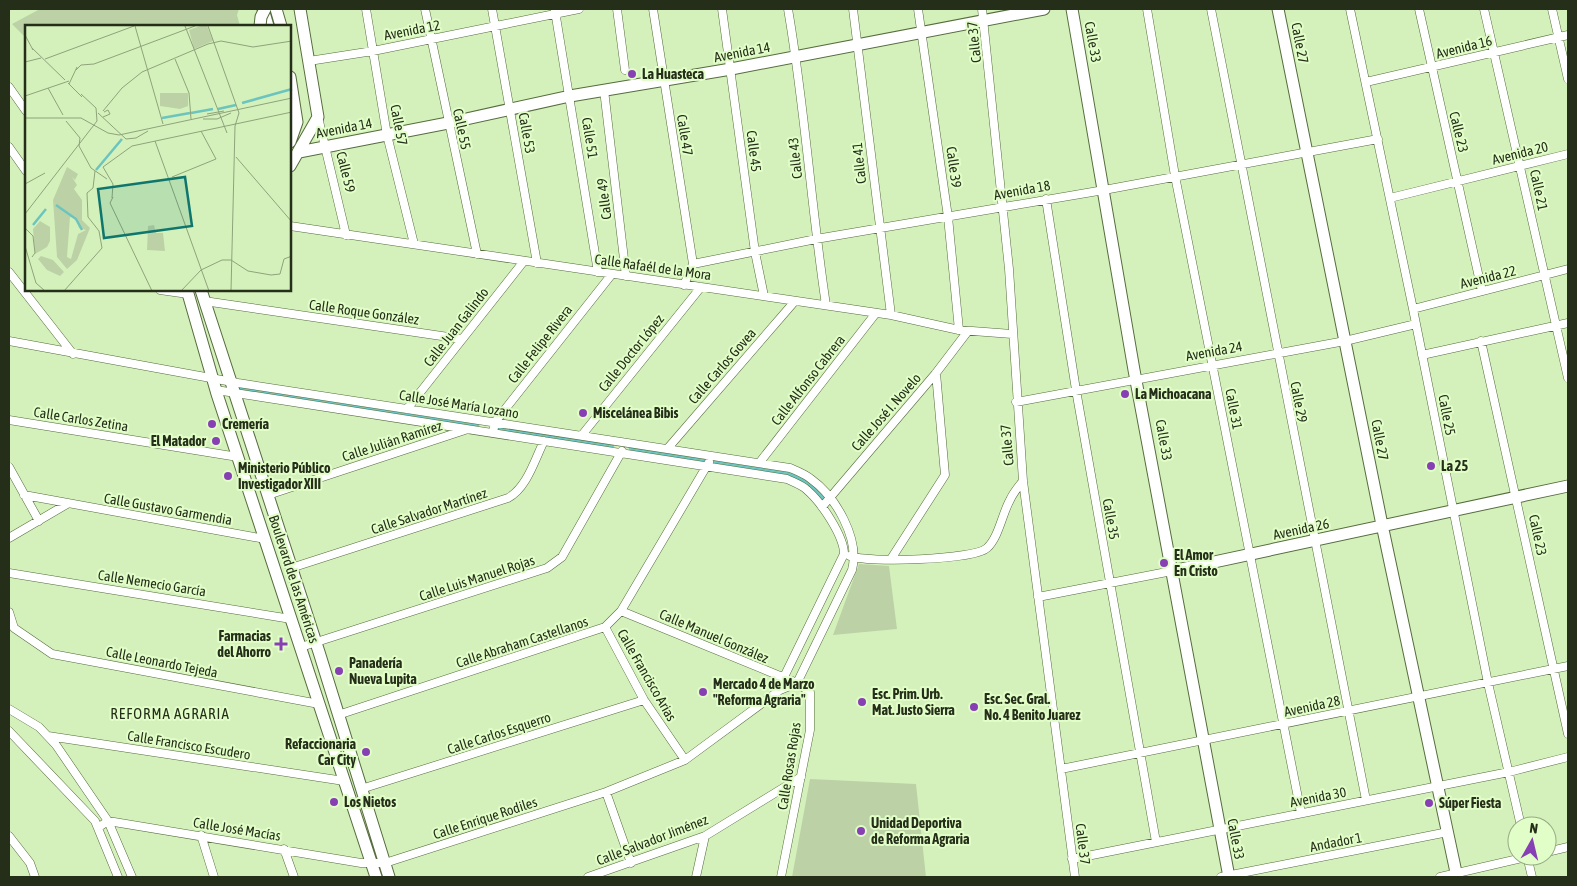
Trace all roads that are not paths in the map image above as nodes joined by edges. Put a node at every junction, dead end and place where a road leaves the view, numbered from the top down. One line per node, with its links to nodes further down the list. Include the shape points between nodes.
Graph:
1 (264, 9): 25 (main road, bridge); 26 (main road)
2 (276, 9): 27 (main road)
3 (300, 9): 37 (main road, Calle 59)
4 (366, 9): 34 (street, Calle 57)
5 (425, 9): 32 (street, Calle 55)
6 (492, 9): 28 (street, Calle 53)
7 (579, 9): 23 (street, Avenida 12)
8 (617, 9): 39 (street)
9 (653, 9): 42 (street, Calle 47)
10 (722, 9): 40 (street, Calle 45)
11 (788, 9): 36 (street, Calle 43)
12 (853, 9): 33 (street, Calle 41)
13 (918, 9): 29 (street, Calle 39)
14 (1044, 9): 24 (main road, Avenida 14)
15 (1072, 9): 66 (main road, Calle 33)
16 (1147, 9): 64 (street, Calle 31)
17 (1211, 9): 61 (street, Calle 29)
18 (1278, 9): 58 (main road, Calle 27)
19 (1350, 9): 43 (street, Calle 25)
20 (1418, 9): 38 (street, Calle 23)
21 (1484, 9): 35 (street, Calle 21)
22 (1552, 9): 31 (street)
23 (555, 11): 28 (street, Avenida 12); 47 (street, Calle 51)
24 (983, 14): 29 (main road, Avenida 14); 69 (street, Calle 37)
25 (260, 25)
26 (268, 25)
27 (281, 25)
28 (495, 26): 32 (street, Avenida 12); 49 (street, Calle 53)
29 (922, 32): 33 (main road, Avenida 14); 70 (street, Calle 39)
30 (1568, 35): 31 (street, Avenida 16)
31 (1558, 37): 35 (street, Avenida 16); 41 (street)
32 (430, 39): 34 (street, Avenida 12); 51 (street, Calle 55)
33 (858, 44): 36 (main road, Avenida 14); 72 (street, Calle 41)
34 (373, 51): 37 (street, Avenida 12); 52 (street, Calle 57)
35 (1493, 53): 38 (street, Avenida 16); 62 (street, Calle 21)
36 (796, 56): 40 (main road, Avenida 14); 74 (street, Calle 43)
37 (309, 61): 50 (main road, Calle 59)
38 (1430, 68): 43 (street, Avenida 16); 65 (street, Calle 23)
39 (625, 70)
40 (731, 70): 42 (main road, Avenida 14); 76 (street, Calle 45)
41 (1568, 78)
42 (664, 81): 46 (main road, Avenida 14); 80 (street, Calle 47)
43 (1366, 82): 54 (street, Calle 25)
44 (291, 83): 53 (main road, via 297,122)
45 (9, 87): 48 (street)
46 (604, 90): 47 (main road, Avenida 14); 86 (street, Calle 49)
47 (570, 96): 49 (main road, Avenida 14); 83 (street, Calle 51)
48 (25, 110)
49 (510, 110): 51 (main road, Avenida 14); 79 (street, Calle 53)
50 (318, 117): 56 (street, Calle 59); 57 (main road)
51 (448, 123): 52 (main road, Avenida 14); 77 (street, Calle 55)
52 (387, 135): 56 (main road, Avenida 14); 75 (street, Calle 57)
53 (291, 139)
54 (1378, 139): 58 (street, Avenida 18); 67 (street, Calle 25)
55 (9, 147): 63 (street)
56 (324, 147): 57 (main road, Avenida 14); 73 (street, Calle 59)
57 (299, 152): 60 (main road)
58 (1307, 153): 61 (street, Avenida 18); 106 (main road, Calle 27)
59 (1568, 154): 62 (street, Avenida 20)
60 (291, 164)
61 (1241, 165): 64 (street, Avenida 18); 110 (street, Calle 29)
62 (1521, 166): 65 (street, Avenida 20); 85 (street, Calle 21)
63 (25, 170)
64 (1175, 176): 66 (street, Avenida 18); 112 (street, Calle 31)
65 (1459, 180): 67 (street, Avenida 20); 90 (street, Calle 23)
66 (1104, 190): 68 (street, Avenida 18); 115 (main road, Calle 33)
67 (1390, 198): 96 (street, Calle 25)
68 (1046, 199): 69 (street, Avenida 18); 119 (street, Calle 35)
69 (1002, 206): 70 (street, Avenida 18); 104 (street, Calle 37)
70 (948, 217): 72 (street, Avenida 18); 102 (street, Calle 39)
71 (291, 226): 73 (street, Calle Rafaél de la Mora)
72 (879, 228): 74 (street, Avenida 18); 98 (street, Calle 41)
73 (346, 234): 75 (street, Calle Rafaél de la Mora)
74 (816, 239): 76 (street, Avenida 18); 95 (street, Calle 43)
75 (414, 244): 77 (street, Calle Rafaél de la Mora)
76 (755, 252): 80 (street, Avenida 18); 93 (street, Calle 45)
77 (477, 254): 78 (street, Calle Rafaél de la Mora)
78 (524, 261): 79 (street, Calle Rafaél de la Mora); 105 (street, Calle Juan Galindo)
79 (537, 263): 83 (street, Calle Rafaél de la Mora)
80 (694, 264): 87 (street)
81 (1568, 269): 85 (street, Avenida 22)
82 (9, 272): 109 (street)
83 (598, 272): 84 (street, Calle Rafaél de la Mora)
84 (612, 274): 86 (street, Calle Rafaél de la Mora); 124 (street, Calle Felipe Rivera)
85 (1545, 275): 90 (street, Avenida 22); 101 (street, Calle 21)
86 (626, 276): 87 (street, Calle Rafaél de la Mora)
87 (684, 284): 88 (street, Calle Rafaél de la Mora)
88 (700, 287): 93 (street, Calle Rafaél de la Mora); 127 (street, Calle Doctor López)
89 (174, 291): 91 (street)
90 (1482, 291): 96 (street, Avenida 22)
91 (187, 292): 114 (main road, Boulevard de las Américas)
92 (202, 296): 105 (street, Calle Roque González); 117 (main road, Boulevard de las Américas)
93 (764, 296): 94 (street, Calle Rafaél de la Mora)
94 (795, 301): 95 (street, Calle Rafaél de la Mora); 130 (street, Calle Carlos Govea)
95 (826, 305): 97 (street, Calle Rafaél de la Mora)
96 (1413, 308): 100 (street, Calle 25)
97 (876, 312): 98 (street, Calle Rafaél de la Mora); 134 (street, Calle Alfonso Cabrera)
98 (891, 315): 102 (street, Calle Rafaél de la Mora)
99 (1568, 323): 101 (street)
100 (1416, 324): 106 (street, Avenida 24); 111 (street, Calle 25)
101 (1556, 326): 108 (street); 116 (street, Calle 21)
102 (958, 330): 103 (street, Calle Rafaél de la Mora)
103 (968, 331): 104 (street, Calle Rafaél de la Mora); 113 (street, Calle José I. Novelo)
104 (1012, 334): 121 (street, Calle 37)
105 (462, 339): 122 (street, Calle Juan Galindo)
106 (1345, 340): 110 (street, Avenida 24); 146 (main road, Calle 27)
107 (9, 341): 109 (street, Calle José María Lozano)
108 (1480, 341): 111 (street); 141 (street, Calle 23)
109 (73, 354): 114 (street, Calle José María Lozano)
110 (1277, 354): 112 (street, Avenida 24); 149 (street, Calle 29)
111 (1422, 355): 144 (street, Calle 25)
112 (1212, 364): 115 (street, Avenida 24); 151 (street, Calle 31)
113 (936, 373): 140 (street, Calle José I. Novelo); 153 (street, via 945,475)
114 (212, 378): 117 (street, Calle José María Lozano); 118 (main road, Boulevard de las Américas)
115 (1137, 378): 119 (street, Avenida 24); 155 (main road, Calle 33)
116 (1568, 378)
117 (230, 380): 120 (main road, Boulevard de las Américas); 122 (street, Calle José María Lozano)
118 (216, 390): 120 (street, Calle José María Lozano); 132 (main road, Boulevard de las Américas)
119 (1076, 390): 121 (street, Avenida 24); 157 (street, Calle 35)
120 (234, 393): 125 (street, Calle José María Lozano); 139 (main road, Boulevard de las Américas)
121 (1016, 402): 136 (street, Calle 37)
122 (407, 408): 124 (street, Calle José María Lozano)
123 (9, 420): 132 (street, Calle Carlos Zetina)
124 (495, 422): 126 (street, Calle Felipe Rivera); 127 (street, Calle José María Lozano)
125 (467, 430): 126 (street, Calle José María Lozano); 139 (street, Calle Julián Ramírez)
126 (493, 433): 128 (street, Calle José María Lozano)
127 (582, 435): 129 (street, Calle José María Lozano)
128 (544, 441): 131 (street, Calle José María Lozano); 154 (street, Calle Salvador Martínez, via 516,494)
129 (623, 441): 130 (street, Calle José María Lozano); 131 (street, Calle Luis Manuel Rojas)
130 (668, 448): 133 (street, Calle José María Lozano)
131 (622, 454): 133 (street, Calle José María Lozano); 164 (street, Calle Luis Manuel Rojas, via 562,557 547,568)
132 (238, 457): 148 (main road, Boulevard de las Américas)
133 (709, 460): 134 (street, Calle José María Lozano); 143 (street, Calle José María Lozano, via 787,479 807,490); 159 (street, Calle Abraham Castellanos)
134 (760, 462): 140 (street, Calle José María Lozano, via 790,468 811,479)
135 (9, 467): 138 (street)
136 (1023, 480): 153 (street, via 986,549 949,558); 158 (street, Calle 37)
137 (1568, 486): 141 (main road, Avenida 26)
138 (24, 495): 142 (street, Calle Gustavo Garmendia); 145 (street)
139 (268, 496): 154 (main road, Boulevard de las Américas)
140 (830, 497): 143 (street, Calle José I. Novelo); 152 (street, Calle José María Lozano, via 852,534)
141 (1517, 497): 144 (main road, Avenida 26); 167 (street, Calle 23)
142 (67, 504): 145 (street); 148 (street, Calle Gustavo Garmendia)
143 (822, 507): 150 (street, Calle José María Lozano, via 841,539)
144 (1454, 511): 146 (main road, Avenida 26); 170 (street, Calle 25)
145 (39, 521): 147 (street)
146 (1383, 527): 149 (main road, Avenida 26); 172 (main road, Calle 27)
147 (9, 538)
148 (265, 539): 161 (main road, Boulevard de las Américas)
149 (1314, 542): 151 (main road, Avenida 26); 176 (street, Calle 29)
150 (844, 554): 152 (street); 168 (street)
151 (1249, 555): 155 (main road, Avenida 26); 178 (street, Calle 31)
152 (855, 558): 153 (street); 169 (street)
153 (891, 559)
154 (291, 568): 164 (main road, Boulevard de las Américas)
155 (1172, 571): 157 (street, Avenida 26); 182 (main road, Calle 33)
156 (9, 573): 161 (street, Calle Nemecio García)
157 (1109, 583): 158 (street, Avenida 26); 183 (street, Calle 35)
158 (1038, 597): 186 (street, Calle 37)
159 (621, 611): 162 (street, Calle Abraham Castellanos); 168 (street, Calle Manuel González)
160 (9, 612): 163 (street)
161 (291, 619): 165 (main road, Boulevard de las Américas)
162 (605, 627): 173 (street, Calle Francisco Arias); 177 (street, Calle Abraham Castellanos)
163 (11, 629): 174 (street, Calle Leonardo Tejeda, via 52,654)
164 (316, 643): 165 (street, Calle Luis Manuel Rojas); 177 (main road, Boulevard de las Américas)
165 (301, 647): 174 (main road, Boulevard de las Américas)
166 (1568, 666): 167 (street, Avenida 28)
167 (1553, 669): 170 (street, Avenida 28); 180 (street, Calle 23)
168 (783, 679): 169 (street, Calle Manuel González); 171 (street)
169 (797, 683): 171 (street, Calle Enrique Rodiles); 188 (street, Calle Rosas Rojas, via 810,692 810,730)
170 (1488, 683): 172 (street, Avenida 28); 187 (street, Calle 25)
171 (780, 690): 185 (street, Calle Enrique Rodiles)
172 (1419, 697): 176 (street, Avenida 28); 190 (main road, Calle 27)
173 (644, 700): 185 (street, Calle Francisco Arias); 191 (street, Calle Carlos Esquerro)
174 (319, 704): 189 (main road, Boulevard de las Américas)
175 (9, 709): 181 (street, Calle Francisco Escudero)
176 (1348, 711): 178 (street, Avenida 28); 193 (street, Calle 29)
177 (338, 715): 191 (main road, Boulevard de las Américas)
178 (1282, 725): 182 (street, Avenida 28); 194 (street, Calle 31)
179 (9, 731): 197 (street)
180 (1568, 734)
181 (48, 736): 189 (street, Calle Francisco Escudero); 196 (street)
182 (1203, 741): 183 (street, Avenida 28); 198 (main road, Calle 33)
183 (1140, 753): 186 (street, Avenida 28); 203 (street, Calle 35)
184 (1568, 758): 187 (street, Avenida 30)
185 (685, 760): 192 (street, Calle Enrique Rodiles)
186 (1061, 769): 205 (street, Calle 37)
187 (1509, 772): 190 (street, Avenida 30); 195 (street, Calle 25)
188 (801, 777): 202 (street, Calle Salvador Jiménez); 220 (street, Calle Rosas Rojas)
189 (344, 781): 209 (main road, Boulevard de las Américas)
190 (1439, 785): 193 (street, Avenida 30); 199 (main road, Calle 27)
191 (361, 789): 207 (main road, Boulevard de las Américas)
192 (606, 792): 207 (street, Calle Enrique Rodiles); 208 (street)
193 (1366, 800): 194 (street, Avenida 30)
194 (1301, 813): 198 (street, Avenida 30)
195 (1519, 816)
196 (108, 821): 197 (street); 200 (street, Calle José Macías); 213 (street)
197 (99, 827): 212 (street)
198 (1219, 830): 203 (street, Avenida 30); 222 (main road, Calle 33)
199 (1448, 832): 210 (main road, Calle 27); 222 (street, Andador 1)
200 (201, 835): 204 (street, Calle José Macías); 214 (street)
201 (9, 836): 211 (street, via 30,863)
202 (705, 836): 208 (street, Calle Salvador Jiménez); 219 (street)
203 (1156, 842): 205 (street, Avenida 30)
204 (284, 849): 209 (street, Calle José Macías); 215 (street)
205 (1072, 859): 221 (street, Calle 37)
206 (1507, 862): 210 (street)
207 (385, 863): 209 (street, Calle Enrique Rodiles); 217 (main road, Boulevard de las Américas)
208 (631, 863): 218 (street, Calle Salvador Jiménez)
209 (371, 864): 216 (main road, Boulevard de las Américas)
210 (1457, 876): 223 (street)
211 (35, 877)
212 (118, 877)
213 (132, 877)
214 (214, 877)
215 (294, 877)
216 (376, 877)
217 (389, 877)
218 (588, 877)
219 (696, 877)
220 (781, 877)
221 (1075, 877)
222 (1226, 877)
223 (1440, 877)

